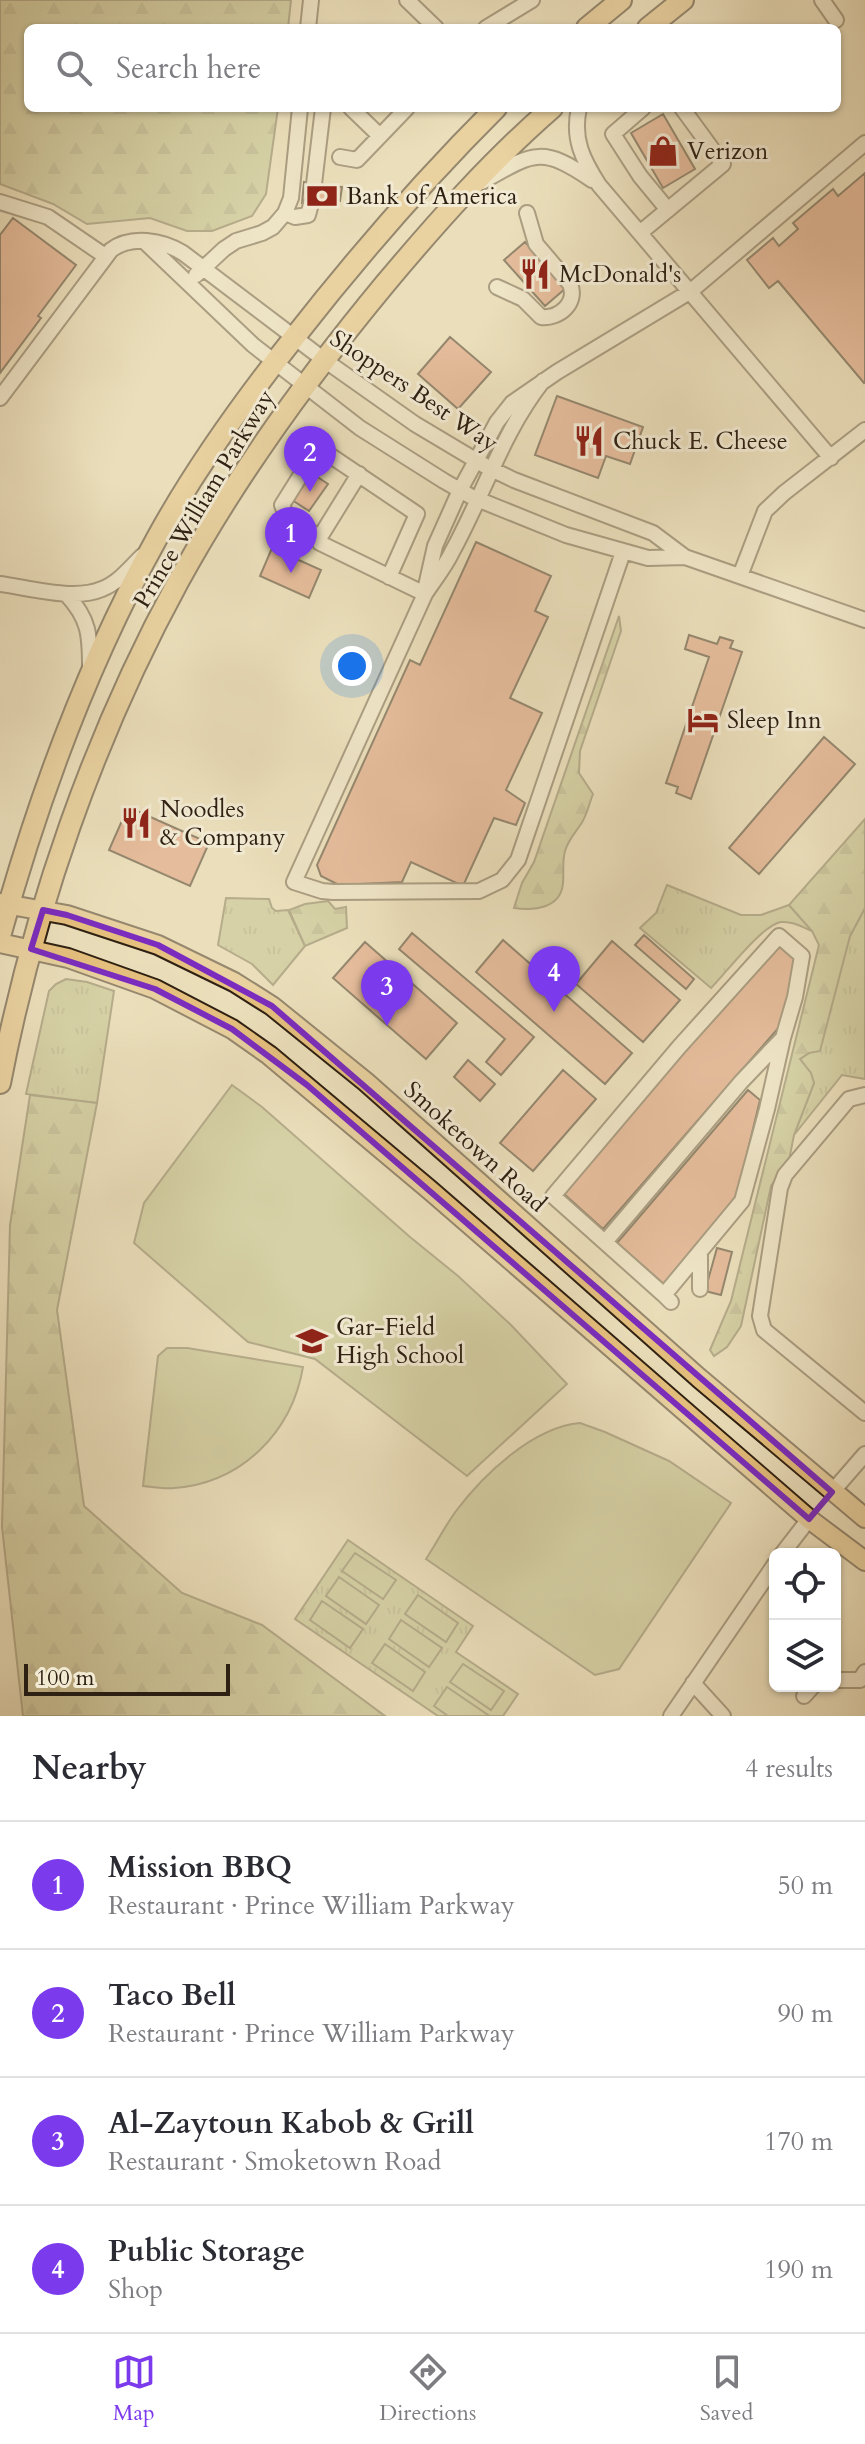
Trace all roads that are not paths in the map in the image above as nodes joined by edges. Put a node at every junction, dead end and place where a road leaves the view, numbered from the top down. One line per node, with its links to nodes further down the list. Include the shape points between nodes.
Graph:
1 (311, 0): 8 (street)
2 (407, 0): 9 (street)
3 (532, 0): 10 (street)
4 (621, 0): 11 (highway)
5 (683, 0): 12 (highway)
6 (822, 0): 7 (street)
7 (836, 20)
8 (308, 24)
9 (432, 24)
10 (493, 24)
11 (592, 24)
12 (653, 24)
13 (300, 112): 31 (street)
14 (323, 112): 25 (street)
15 (355, 112): 22 (street)
16 (403, 112): 22 (street)
17 (492, 112): 40 (highway, Prince William Parkway, via 389,220)
18 (548, 112): 27 (highway, Prince William Parkway)
19 (579, 112): 26 (street, via 576,139)
20 (638, 112): 30 (street, via 613,134)
21 (685, 112): 30 (street, via 723,164)
22 (380, 136): 24 (street, via 357,160)
23 (865, 143): 39 (street)
24 (340, 157)
25 (314, 184)
26 (599, 185): 27 (street, via 569,164 537,157 519,161); 33 (street)
27 (469, 189): 41 (highway, Prince William Parkway)
28 (0, 202): 35 (street, via 48,217)
29 (311, 204): 31 (street, via 308,215)
30 (668, 210): 33 (street)
31 (285, 213): 36 (street, via 273,227 236,241)
32 (527, 213): 38 (street, via 536,244 570,284 572,297 556,316 541,317 523,299)
33 (641, 232): 39 (street)
34 (143, 241): 35 (street, via 120,243); 36 (street, Shoppers Best Way, via 177,250); 37 (street, Shoppers Best Way)
35 (105, 256): 45 (street)
36 (202, 268): 37 (street); 40 (street, Shoppers Best Way)
37 (188, 284): 42 (street, Shoppers Best Way)
38 (497, 287)
39 (691, 291): 43 (street); 47 (street)
40 (294, 337): 41 (street, Shoppers Best Way); 42 (highway, Prince William Parkway)
41 (323, 359): 44 (highway, Prince William Parkway); 48 (street, Shoppers Best Way)
42 (275, 361): 44 (street, Shoppers Best Way); 54 (highway, Prince William Parkway, via 210,450)
43 (543, 381): 48 (street, via 502,414); 49 (street)
44 (305, 385): 51 (street, Shoppers Best Way, via 401,456); 65 (highway, Prince William Parkway, via 178,582 137,664 79,801)
45 (0, 398)
46 (865, 430): 47 (street)
47 (831, 458): 57 (street, via 765,511)
48 (476, 461): 49 (street, Shoppers Best Way); 51 (street)
49 (492, 470): 52 (street); 56 (street, Shoppers Best Way, via 653,533)
50 (359, 474): 53 (street); 53 (street, via 331,456 315,458 284,500 286,515); 58 (street, via 417,514)
51 (460, 490): 52 (street, Shoppers Best Way); 60 (street, via 435,546)
52 (478, 500): 55 (street, Shoppers Best Way); 60 (street)
53 (320, 537): 58 (street, via 320,543)
54 (153, 545): 61 (street, via 109,586); 63 (highway, Prince William Parkway)
55 (623, 552): 56 (street, Shoppers Best Way); 60 (street, via 518,860 502,880 469,892 333,892 294,882)
56 (685, 557): 57 (street, Shoppers Best Way)
57 (740, 576): 62 (street, Shoppers Best Way)
58 (389, 577): 60 (street)
59 (0, 584): 61 (street)
60 (425, 594)
61 (67, 595): 63 (street, via 87,625)
62 (865, 620)
63 (90, 675): 64 (highway, Prince William Parkway)
64 (4, 904): 65 (main road, Smoketown Road); 66 (highway, Prince William Parkway)
65 (43, 910): 68 (highway, Prince William Parkway); 77 (main road, Smoketown Road, via 158,945 234,982 294,1022)
66 (0, 936)
67 (0, 943): 68 (main road)
68 (31, 949): 70 (highway, Prince William Parkway); 79 (main road, via 155,989 269,1055)
69 (783, 1038): 72 (street); 72 (street, via 802,956 779,936 553,1196); 73 (street, via 742,1201)
70 (0, 1083)
71 (865, 1095): 75 (street, via 849,1099 785,1175 760,1316 764,1330)
72 (605, 1242): 73 (street, via 667,1299)
73 (700, 1253): 74 (street)
74 (700, 1289)
75 (865, 1413)
76 (865, 1454): 77 (street)
77 (832, 1492): 78 (main road, Smoketown Road); 79 (main road)
78 (865, 1518)
79 (809, 1519): 80 (street); 81 (main road)
80 (787, 1548)
81 (865, 1561)
82 (769, 1573): 85 (street)
83 (865, 1672): 84 (street, via 860,1680)
84 (841, 1680)
85 (693, 1683): 86 (street); 87 (street)
86 (671, 1716)
87 (723, 1716)

